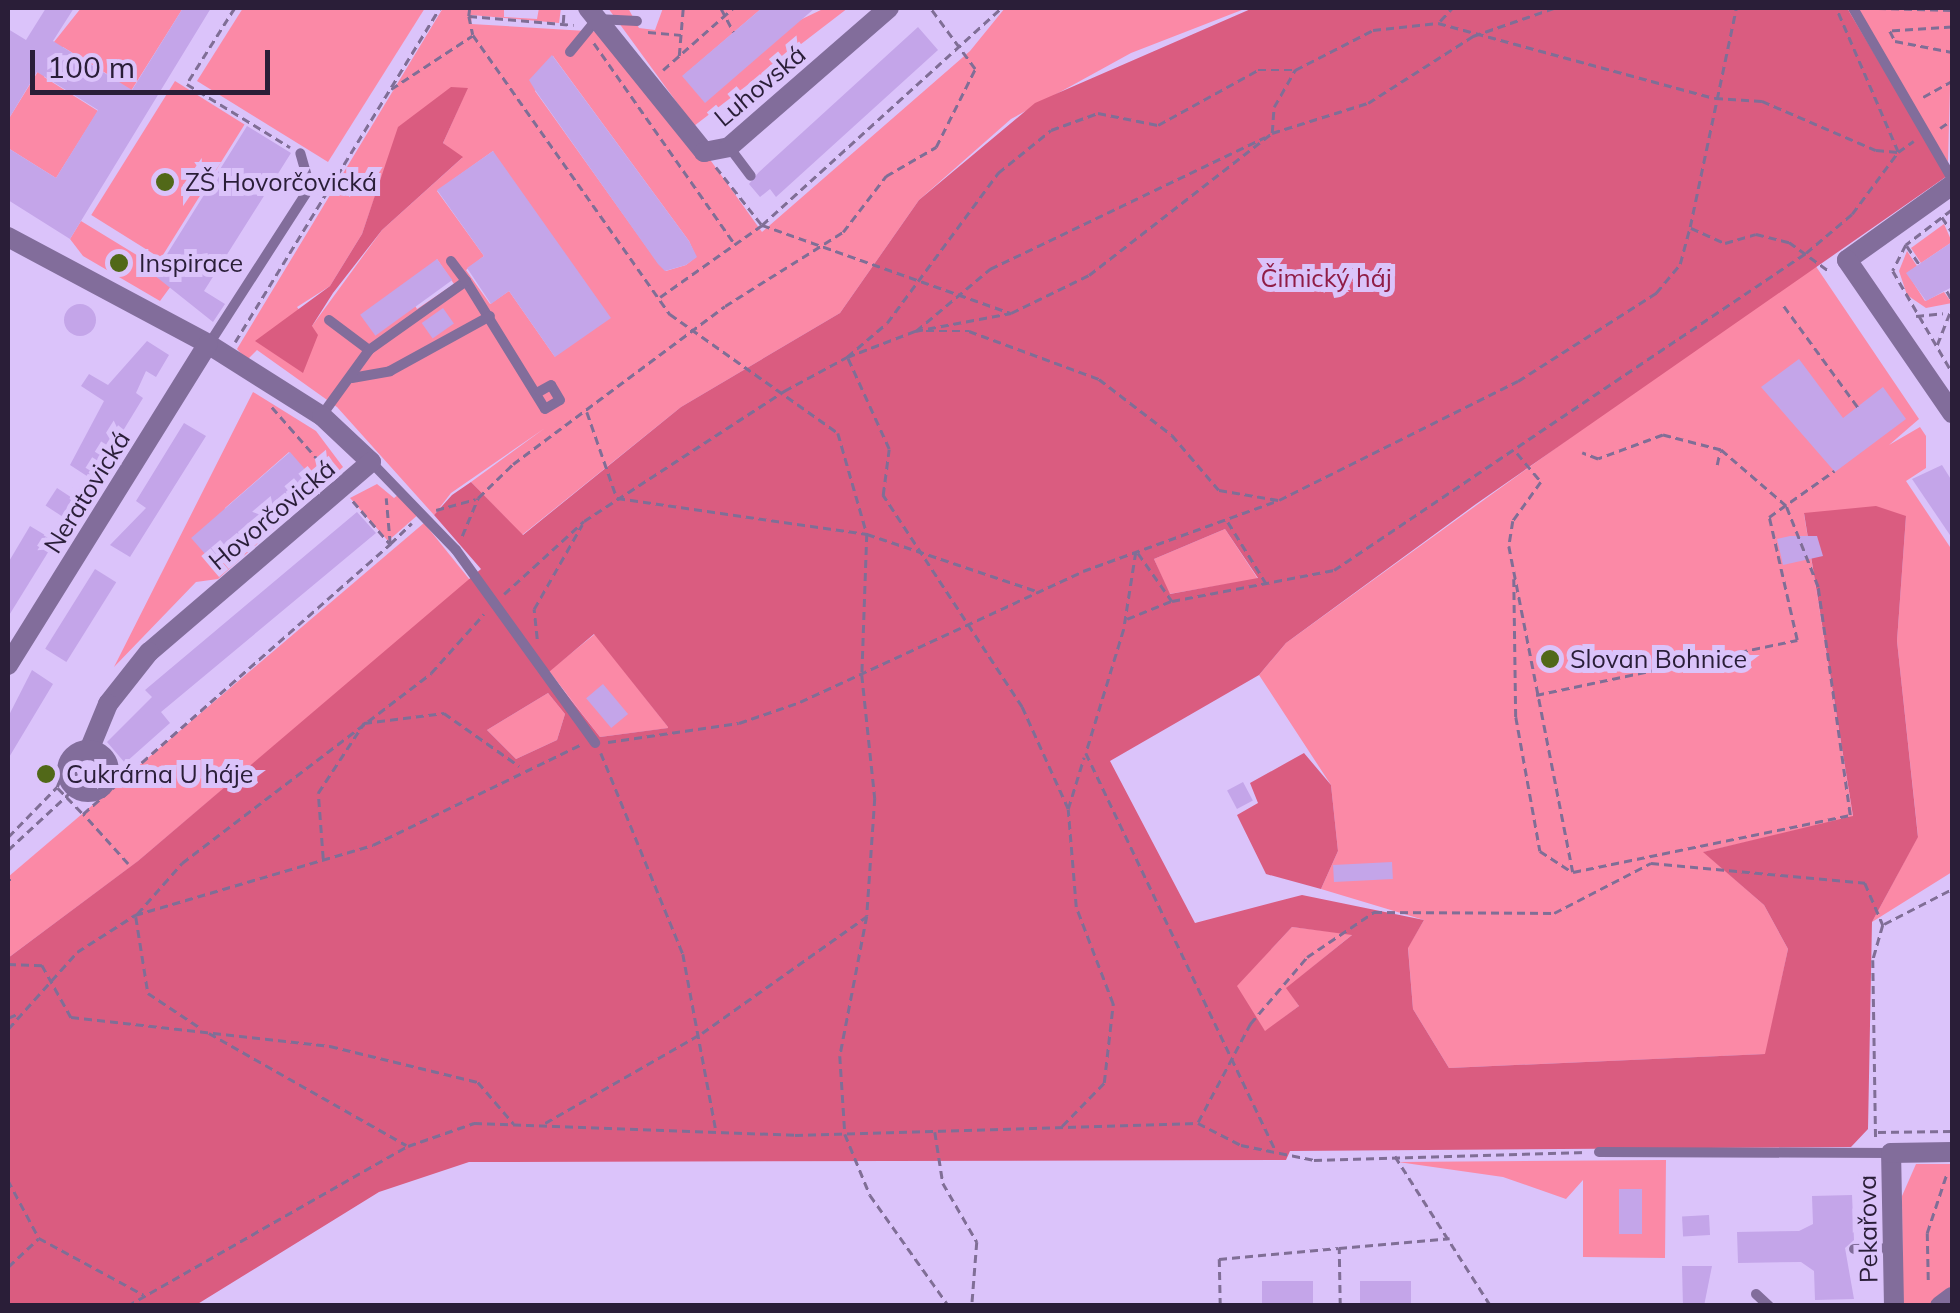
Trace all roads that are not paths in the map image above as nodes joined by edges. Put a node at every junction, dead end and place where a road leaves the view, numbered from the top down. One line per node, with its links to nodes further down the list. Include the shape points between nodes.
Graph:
1 (889, 8): 6 (street, Luhovská)
2 (1853, 8): 9 (lane)
3 (588, 19): 4 (lane); 5 (lane); 6 (street, Luhovská, via 650,80 704,152)
4 (637, 21)
5 (570, 52)
6 (729, 148): 8 (lane)
7 (300, 153): 15 (lane, via 310,187)
8 (751, 176)
9 (1952, 182): 19 (street, via 1838,266)
10 (8, 237): 15 (street, Hovorčovická)
11 (451, 261): 12 (lane)
12 (466, 280): 13 (lane); 16 (lane)
13 (490, 316): 17 (lane, via 390,371); 18 (lane)
14 (329, 320): 16 (lane)
15 (208, 344): 20 (street, Hovorčovická); 22 (street, Neratovická)
16 (369, 350): 17 (lane)
17 (352, 378): 20 (lane)
18 (540, 390)
19 (1952, 412)
20 (322, 416): 21 (street, Hovorčovická)
21 (371, 462): 23 (lane, via 456,550); 24 (street, Hovorčovická, via 149,652 108,704)
22 (8, 665)
23 (595, 743)
24 (89, 750): 24 (street, Hovorčovická, via 105,759 107,780 96,790 66,790 68,764)
25 (1884, 1148): 26 (lane); 27 (street); 28 (street, Pekařova)
26 (1599, 1152)
27 (1950, 1157)
28 (1893, 1248): 29 (lane); 33 (street, Pekařova)
29 (1854, 1249)
30 (1756, 1294): 32 (lane)
31 (1952, 1297): 34 (street)
32 (1768, 1306)
33 (1894, 1306)
34 (1940, 1306)

